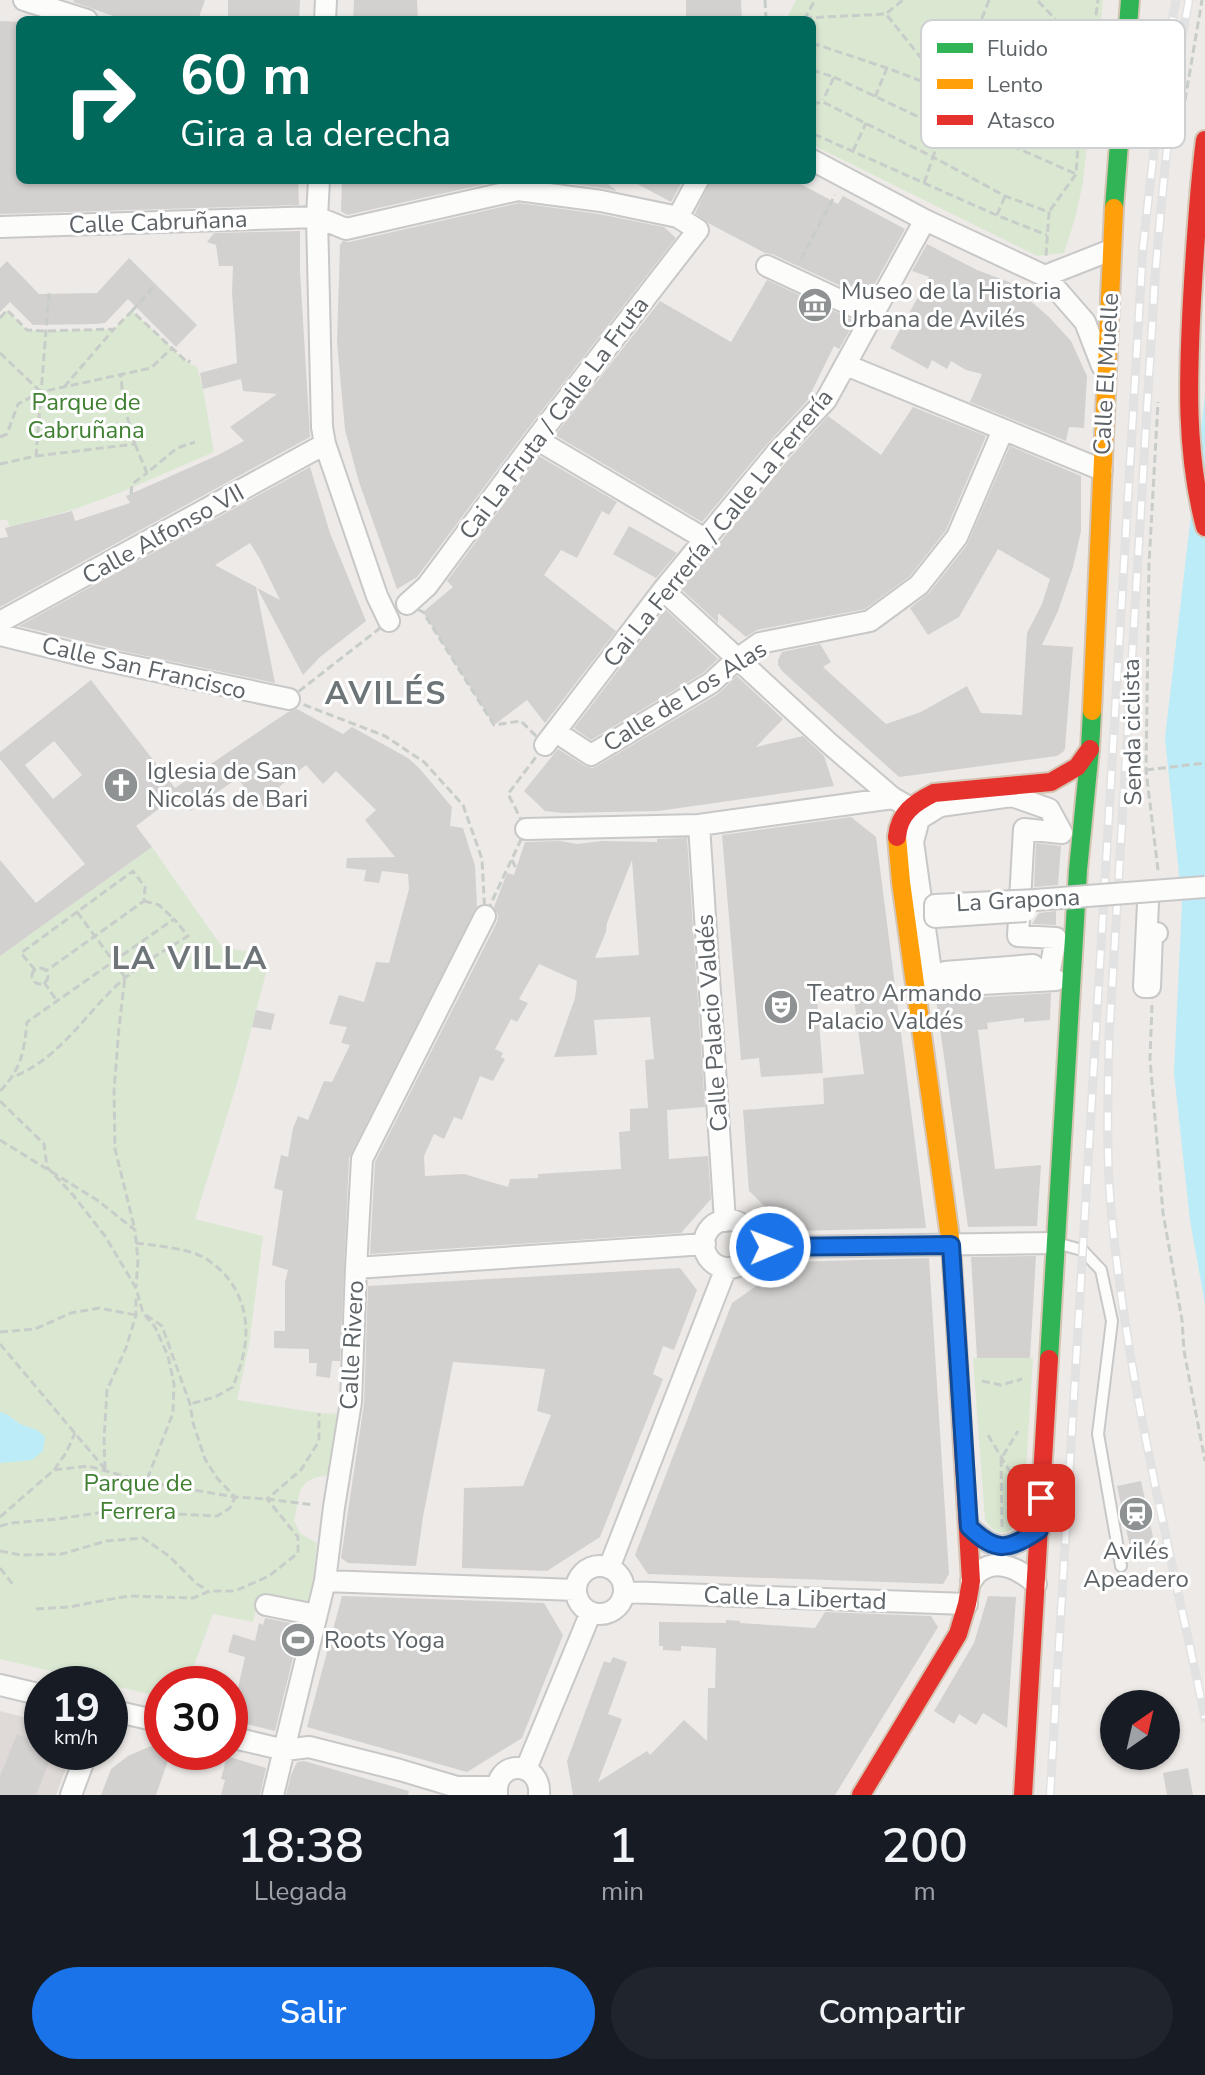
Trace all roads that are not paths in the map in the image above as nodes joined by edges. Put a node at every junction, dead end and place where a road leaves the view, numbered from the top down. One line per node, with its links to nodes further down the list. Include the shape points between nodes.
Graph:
1 (24, 0): 3 (street)
2 (1130, 0): 4 (main road, Calle El Muelle)
3 (74, 16)
4 (1128, 20)
5 (1205, 140): 24 (main road, via 1188,373 1188,441)
6 (1119, 148): 14 (main road, Calle El Muelle)
7 (816, 162): 12 (street)
8 (319, 184): 10 (street)
9 (696, 184): 11 (street)
10 (317, 217): 11 (street, Calle Cabruñana, via 346,229 518,190); 13 (street, Calle Cabruñana); 22 (street)
11 (678, 217): 21 (street, Cai La Fruta / Calle La Fruta, via 698,230)
12 (925, 220): 16 (street); 17 (street, Cai La Ferrería / Calle La Ferrería)
13 (0, 227)
14 (1111, 250): 16 (street); 19 (main road, Calle El Muelle)
15 (767, 266): 17 (street)
16 (1045, 276): 19 (street, via 1085,322)
17 (872, 315): 25 (street, Cai La Ferrería / Calle La Ferrería, via 826,400)
18 (846, 365): 20 (street)
19 (1107, 379): 23 (main road, Calle El Muelle)
20 (1003, 430): 23 (street); 31 (street, Calle de Los Alas, via 957,537 919,585 870,621 760,643)
21 (536, 439): 25 (street); 27 (street, Cai La Fruta / Calle La Fruta, via 427,586)
22 (325, 444): 28 (street); 29 (street, Calle Alfonso VII)
23 (1102, 470): 34 (main road, Calle El Muelle)
24 (1205, 527)
25 (705, 539): 26 (street, Cai La Ferrería / Calle La Ferrería)
26 (663, 590): 31 (street); 33 (street, Cai La Ferrería / Calle La Ferrería)
27 (407, 604)
28 (389, 621)
29 (0, 622)
30 (0, 635): 32 (street, Calle San Francisco)
31 (737, 659): 33 (street, Calle de Los Alas, via 711,683 591,755); 36 (street)
32 (289, 699)
33 (551, 738)
34 (1090, 749): 35 (main road, via 1065,775); 39 (main road, Calle El Muelle)
35 (1028, 785): 36 (main road, via 934,793); 39 (main road, via 1063,810 1071,824)
36 (900, 802): 37 (street); 47 (main road, via 896,836)
37 (699, 825): 38 (street); 48 (street, Calle Palacio Valdés)
38 (526, 829)
39 (1078, 870): 45 (main road)
40 (1205, 887): 42 (street, La Grapona, bridge, via 935,905 935,917)
41 (1205, 897): 44 (street, via 1148,903 1144,987 1150,987 1152,933)
42 (1026, 908)
43 (485, 916): 53 (street, Calle Rivero, via 362,1159)
44 (1157, 933)
45 (1072, 979): 46 (street); 49 (main road)
46 (1048, 980): 47 (street); 47 (street, via 1056,938 1018,936 1024,829 1062,833 1049,809 1012,796 940,806 919,819 913,842)
47 (925, 987): 51 (main road)
48 (725, 1221): 50 (street, via 710,1229); 52 (street, via 742,1225)
49 (1055, 1243): 51 (street); 56 (main road); 57 (lane, via 1082,1250 1101,1270 1112,1321 1098,1434)
50 (705, 1244): 53 (street); 54 (street, via 714,1263)
51 (951, 1245): 52 (street); 55 (main road)
52 (752, 1246): 54 (street, via 741,1265)
53 (356, 1268): 59 (street, Calle Rivero, via 351,1402)
54 (726, 1268): 58 (street)
55 (969, 1527): 56 (street, via 983,1541 1002,1547); 60 (main road)
56 (1039, 1530): 61 (main road)
57 (1121, 1566)
58 (609, 1568): 62 (street, via 589,1569); 63 (street)
59 (325, 1581): 62 (street); 67 (street, Calle Rivero)
60 (971, 1581): 61 (street, via 980,1570 1010,1566); 64 (main road)
61 (1036, 1584): 79 (main road)
62 (576, 1590): 66 (street, via 580,1604)
63 (624, 1592): 64 (street, Calle La Libertad); 66 (street, via 613,1610)
64 (967, 1604): 78 (main road, via 958,1634)
65 (266, 1605): 67 (street)
66 (591, 1612): 72 (street)
67 (316, 1615): 71 (street, Calle Rivero)
68 (0, 1685): 69 (street)
69 (24, 1691)
70 (248, 1741): 71 (street)
71 (285, 1750): 74 (street, via 309,1747 457,1787); 76 (street, Calle Rivero)
72 (526, 1769): 74 (street, via 503,1773); 77 (street, via 539,1784)
73 (80, 1770): 75 (street)
74 (496, 1791)
75 (71, 1795)
76 (273, 1795)
77 (539, 1795)
78 (861, 1795)
79 (1023, 1795)

